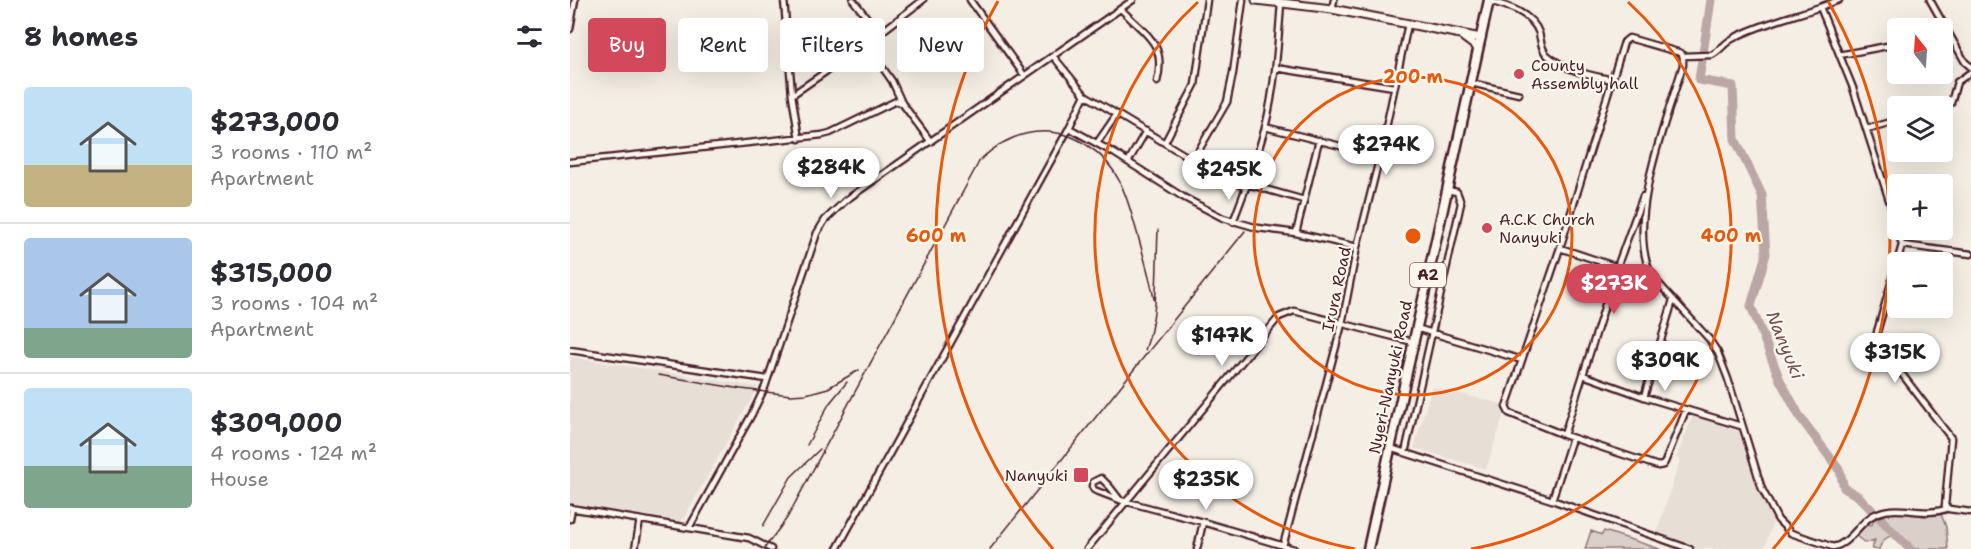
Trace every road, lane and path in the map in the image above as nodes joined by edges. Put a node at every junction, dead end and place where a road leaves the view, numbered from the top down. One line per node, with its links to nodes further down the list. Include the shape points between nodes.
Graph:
1 (575, 0): 19 (street)
2 (784, 0): 44 (street)
3 (853, 0): 20 (street)
4 (923, 0): 23 (street)
5 (970, 0): 38 (street)
6 (1133, 0): 17 (street)
7 (1207, 0): 57 (street, via 1196,84)
8 (1243, 0): 60 (street, via 1227,102)
9 (1256, 0): 14 (street)
10 (1334, 0): 18 (street)
11 (1488, 0): 15 (street); 26 (highway, Nyeri-Nanyuki Road / A2)
12 (1839, 0): 16 (street)
13 (1930, 0): 21 (street)
14 (1281, 3): 18 (street); 34 (street)
15 (1508, 3): 39 (street, via 1533,23 1544,51 1558,63)
16 (1820, 7): 30 (street); 32 (street, via 1737,36 1716,54)
17 (1121, 9): 31 (street); 40 (street, via 1155,43 1161,63)
18 (1332, 9): 22 (street)
19 (571, 18): 24 (street)
20 (867, 18)
21 (1940, 18)
22 (1408, 24): 25 (street); 42 (street, Irura Road)
23 (885, 28)
24 (570, 29)
25 (1462, 36): 26 (street); 29 (street)
26 (1481, 39): 29 (highway, Nyeri-Nanyuki Road / A2)
27 (1887, 46): 30 (street)
28 (1953, 46): 33 (street)
29 (1478, 48): 41 (highway, Nyeri-Nanyuki Road / A2)
30 (1839, 55): 52 (street)
31 (1053, 56): 38 (street); 45 (street)
32 (1683, 56): 39 (street, via 1629,38 1624,42); 64 (street)
33 (1971, 67)
34 (1276, 69): 42 (street); 50 (street)
35 (885, 71): 47 (street)
36 (825, 72): 44 (street)
37 (1971, 72): 46 (street, via 1958,82)
38 (1024, 75): 56 (street)
39 (1613, 80): 73 (street)
40 (1157, 82)
41 (1471, 83): 43 (street); 65 (highway, Nyeri-Nanyuki Road / A2)
42 (1394, 87): 59 (street, Irura Road)
43 (1520, 94)
44 (792, 95): 54 (street)
45 (1085, 95): 48 (street); 51 (street)
46 (1953, 97)
47 (902, 103): 54 (street, via 891,103 830,133); 56 (street)
48 (1117, 114): 53 (street); 58 (street)
49 (1887, 123): 52 (street)
50 (1265, 127): 55 (street); 63 (street)
51 (1069, 128): 58 (street); 107 (street)
52 (1867, 129): 66 (street)
53 (1146, 131): 57 (street); 62 (street)
54 (799, 139): 61 (street)
55 (1319, 140): 59 (street); 67 (street)
56 (931, 142): 84 (street, via 846,200 825,220 817,233)
57 (1165, 142): 60 (street)
58 (1097, 143): 62 (street)
59 (1380, 156): 72 (street, Irura Road)
60 (1194, 160): 63 (street)
61 (570, 162)
62 (1128, 162): 68 (street, via 1183,197)
63 (1246, 186): 67 (street); 68 (street)
64 (1646, 189): 75 (street); 76 (street, via 1642,236 1647,264)
65 (1447, 190): 78 (highway, Nyeri-Nanyuki Road / A2); 79 (street, via 1457,192 1461,203)
66 (1887, 194)
67 (1304, 200): 69 (street)
68 (1233, 222): 69 (street)
69 (1296, 233): 72 (street)
70 (1901, 240): 71 (street)
71 (1902, 245): 74 (street); 98 (street, via 1877,339 1951,438 1944,501)
72 (1357, 247): 77 (street, Irura Road)
73 (1560, 248): 75 (street); 82 (street)
74 (1971, 254)
75 (1617, 267): 83 (street)
76 (1673, 300): 87 (street); 89 (street, via 1718,353)
77 (1342, 324): 80 (street); 96 (street, via 1294,311 1279,317); 104 (street, Irura Road)
78 (1416, 328): 79 (street); 80 (highway, Nyeri-Nanyuki Road / A2)
79 (1431, 333): 82 (street); 86 (street)
80 (1413, 342): 85 (highway, Nyeri-Nanyuki Road / A2)
81 (570, 350): 84 (street)
82 (1522, 360): 90 (street, via 1507,411)
83 (1583, 375): 87 (street); 90 (street)
84 (767, 379): 103 (street)
85 (1402, 393): 86 (street); 92 (highway, Nyeri-Nanyuki Road / A2)
86 (1417, 396): 93 (street)
87 (1644, 397): 88 (street)
88 (1686, 410): 89 (street); 91 (street, via 1661,466)
89 (1741, 426): 98 (street, via 1773,513 1786,529 1809,540 1836,547 1881,512 1934,513)
90 (1564, 435): 91 (street)
91 (1572, 438): 95 (street)
92 (1390, 448): 93 (street); 111 (highway, Nyeri-Nanyuki Road / A2)
93 (1405, 453): 95 (street)
94 (1120, 500): 94 (street, via 1094,490 1093,482 1105,480); 96 (street)
95 (1552, 500): 112 (street)
96 (1128, 501): 102 (street); 108 (street)
97 (571, 508): 100 (street); 101 (street)
98 (1948, 508): 99 (street)
99 (1971, 512)
100 (570, 519)
101 (640, 520): 103 (street); 105 (street)
102 (1203, 522): 104 (street); 109 (street)
103 (689, 528): 106 (street, via 749,538)
104 (1283, 546): 110 (street)
105 (635, 549)
106 (771, 549)
107 (837, 549)
108 (1087, 549)
109 (1197, 549)
110 (1294, 549)
111 (1368, 549)
112 (1690, 549)

